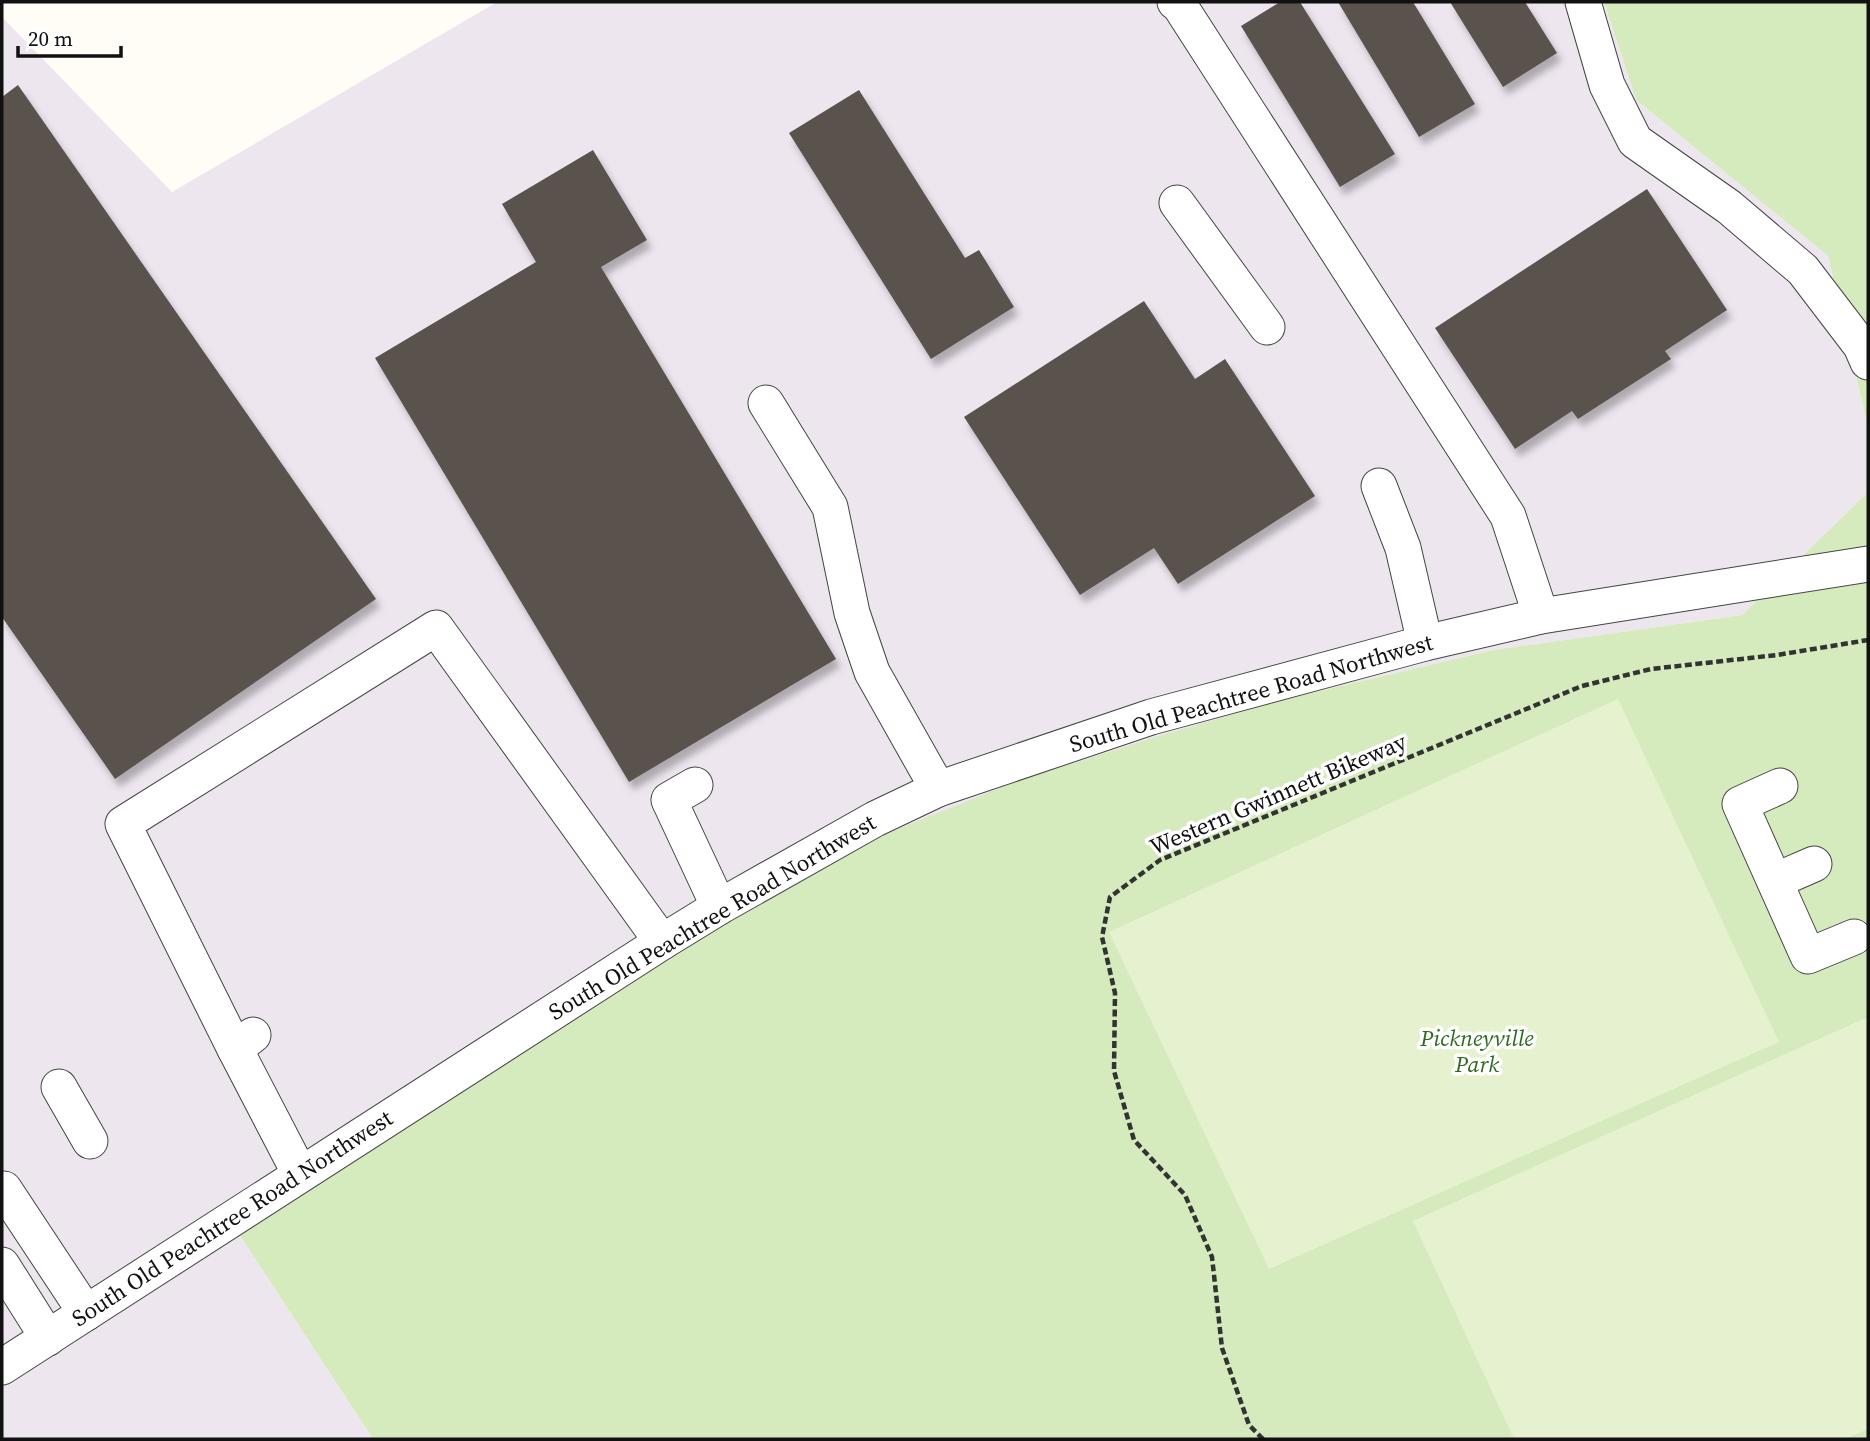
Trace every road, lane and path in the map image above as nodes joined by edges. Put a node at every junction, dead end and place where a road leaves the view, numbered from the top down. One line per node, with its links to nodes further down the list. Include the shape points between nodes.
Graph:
1 (1175, 2): 9 (street, via 1508,516)
2 (1583, 2): 5 (street, via 1607,85 1635,141 1729,207 1804,270)
3 (1177, 203): 4 (street)
4 (1267, 327)
5 (1868, 362)
6 (766, 403): 14 (street, via 830,507 852,613 872,672)
7 (1379, 486): 11 (street, via 1403,548)
8 (1868, 564): 9 (street, South Old Peachtree Road Northwest)
9 (1541, 616): 11 (street, South Old Peachtree Road Northwest)
10 (1868, 640): 28 (path, Western Gwinnett Bikeway, via 1651,669 1582,686 1160,860 1111,897 1102,937 1115,993 1114,1071 1134,1140 1185,1195 1212,1257 1222,1348 1249,1425)
11 (1425, 643): 14 (street, South Old Peachtree Road Northwest, via 1151,717)
12 (695, 785): 17 (street, via 669,800)
13 (1780, 786): 16 (street, via 1740,804)
14 (938, 789): 17 (street, South Old Peachtree Road Northwest)
15 (1814, 864): 16 (street)
16 (1774, 881): 18 (street, via 1808,956)
17 (719, 907): 19 (street, South Old Peachtree Road Northwest)
18 (1854, 937)
19 (662, 942): 22 (street, South Old Peachtree Road Northwest); 22 (street, via 436,628 123,824 244,1042)
20 (59, 1087): 21 (street)
21 (90, 1141)
22 (300, 1174): 25 (street, South Old Peachtree Road Northwest)
23 (3, 1190): 25 (street)
24 (2, 1265): 26 (street)
25 (86, 1313): 26 (street, South Old Peachtree Road Northwest)
26 (48, 1338): 27 (street, South Old Peachtree Road Northwest)
27 (2, 1367)
28 (1263, 1439)

